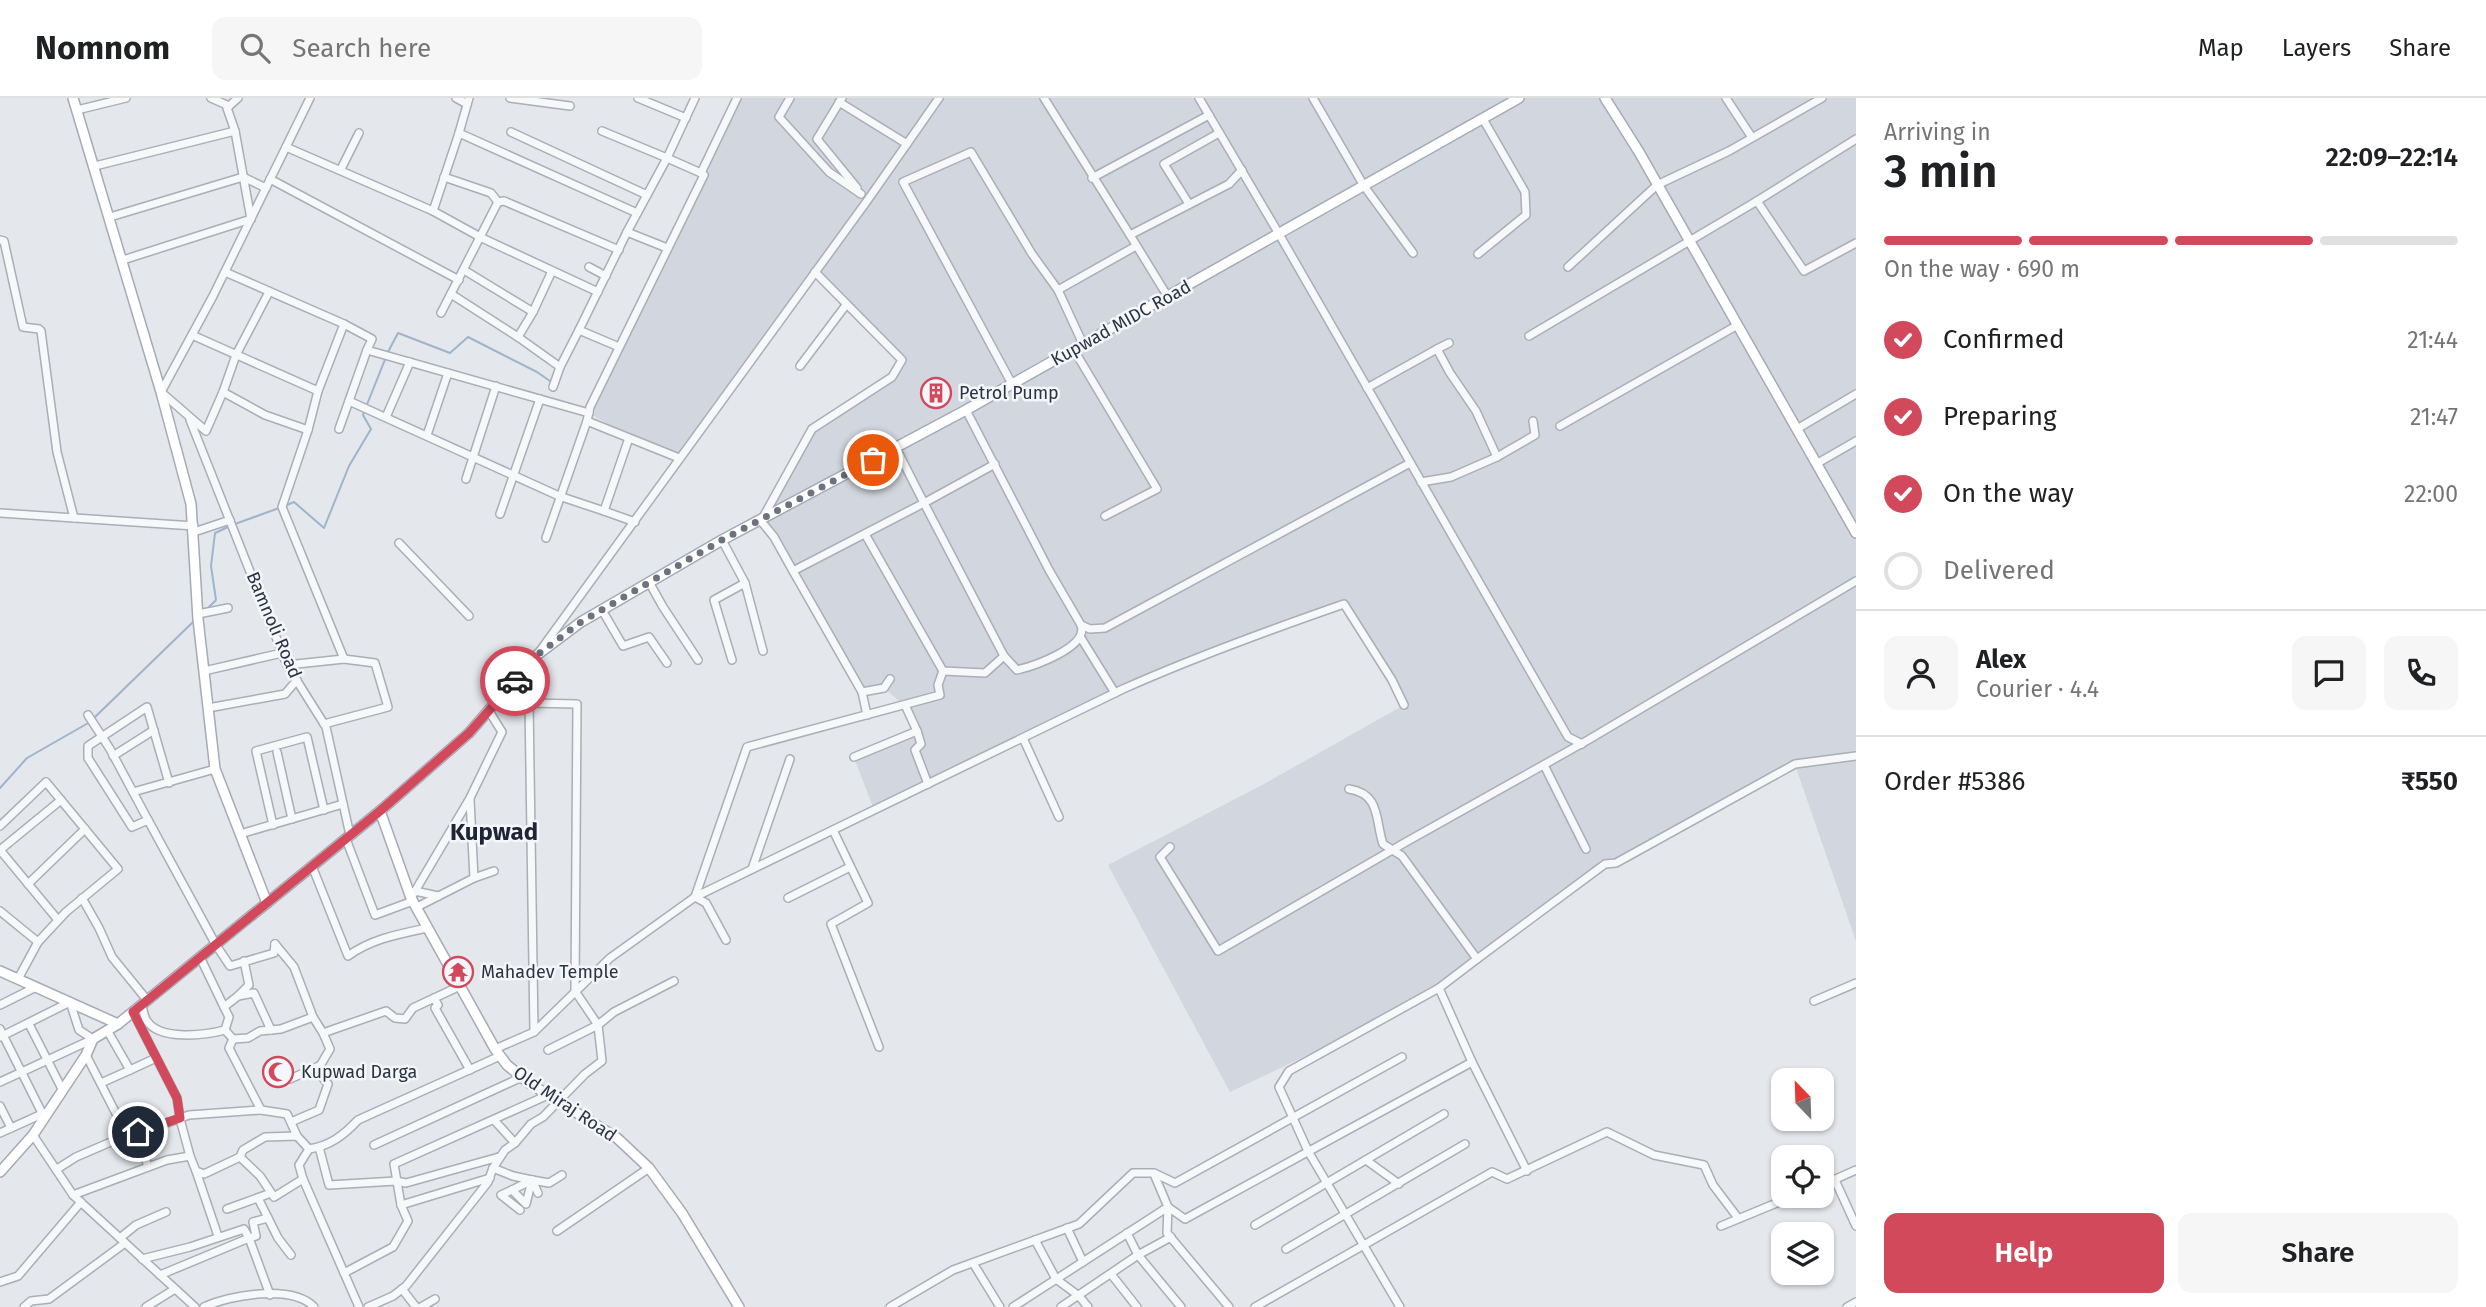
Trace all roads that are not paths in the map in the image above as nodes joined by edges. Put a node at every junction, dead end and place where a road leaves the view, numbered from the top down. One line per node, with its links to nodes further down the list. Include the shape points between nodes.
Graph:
1 (73, 98): 24 (main road)
2 (126, 98): 24 (street)
3 (211, 98): 22 (street)
4 (238, 98): 22 (street)
5 (310, 98): 37 (street)
6 (456, 98): 21 (street)
7 (510, 98): 23 (street)
8 (638, 98): 26 (street)
9 (695, 98): 26 (street)
10 (737, 98): 42 (street)
11 (789, 98): 50 (street, via 779,117 829,172)
12 (939, 98): 36 (street)
13 (1045, 98): 45 (street)
14 (1199, 98): 25 (street)
15 (1313, 98): 48 (street)
16 (1519, 98): 27 (main road, Kupwad MIDC Road)
17 (1605, 98): 47 (main road)
18 (1726, 98): 34 (street)
19 (1822, 98): 34 (street)
20 (841, 100): 36 (street); 50 (street, via 817,139)
21 (468, 101): 32 (street)
22 (229, 106): 28 (street)
23 (569, 106)
24 (77, 110): 39 (main road)
25 (1209, 115): 33 (street); 45 (street)
26 (686, 118): 38 (street)
27 (1483, 119): 48 (main road, Kupwad MIDC Road); 71 (street, via 1525,192 1527,215)
28 (235, 131): 39 (street); 43 (street)
29 (602, 131): 38 (street)
30 (511, 132): 51 (street)
31 (359, 133): 40 (street)
32 (458, 133): 44 (street); 57 (street)
33 (1219, 133): 41 (street); 55 (street, via 1164,164)
34 (1751, 136): 47 (street)
35 (1856, 139): 53 (street)
36 (906, 144): 52 (street)
37 (286, 147): 40 (street); 46 (street)
38 (667, 158): 42 (street); 51 (street)
39 (94, 166): 58 (main road)
40 (341, 169): 56 (street)
41 (1242, 170): 55 (street, via 1229,184); 61 (street)
42 (701, 173): 68 (street, via 704,175)
43 (243, 177): 49 (street); 58 (street); 59 (street)
44 (444, 177): 54 (street, via 491,194); 56 (street)
45 (1093, 178): 62 (street)
46 (270, 179): 49 (street); 80 (street)
47 (1657, 185): 65 (main road); 74 (street)
48 (1364, 186): 61 (main road, Kupwad MIDC Road); 70 (street)
49 (266, 188): 59 (street)
50 (861, 194): 52 (street)
51 (647, 195): 57 (street)
52 (867, 201): 78 (street)
53 (1757, 201): 65 (street); 66 (street, via 1804,271)
54 (498, 202): 63 (street); 69 (street)
55 (1189, 205): 62 (street)
56 (433, 211): 63 (street)
57 (637, 213): 60 (street)
58 (110, 217): 72 (main road)
59 (251, 219): 72 (street); 77 (street)
60 (627, 232): 68 (street); 69 (street)
61 (1279, 233): 85 (main road, Kupwad MIDC Road); 109 (street)
62 (1130, 235): 67 (street)
63 (482, 238): 75 (street); 76 (street)
64 (0, 240): 144 (street, via 4,241 23,327 41,331 57,452)
65 (1689, 242): 90 (main road); 93 (street)
66 (1856, 243)
67 (1136, 246): 81 (street); 85 (street)
68 (667, 248): 97 (street)
69 (619, 250): 79 (street)
70 (1413, 253)
71 (1478, 254)
72 (123, 260): 111 (main road)
73 (589, 267): 79 (street)
74 (1568, 267)
75 (464, 270): 80 (street); 87 (street)
76 (552, 271): 83 (street); 87 (street)
77 (225, 272): 82 (street); 92 (street)
78 (815, 272): 86 (street); 131 (street)
79 (606, 276): 83 (street)
80 (459, 280): 84 (street)
81 (1058, 289): 96 (street); 106 (street, via 971,152 903,182)
82 (269, 292): 89 (street); 101 (street)
83 (598, 292): 91 (street)
84 (452, 294): 88 (street); 94 (street)
85 (1168, 297): 96 (main road, Kupwad MIDC Road)
86 (846, 305): 103 (street); 146 (street, via 902,359 892,377 812,429)
87 (533, 312): 94 (street)
88 (441, 313)
89 (344, 324): 99 (street, via 372,339); 110 (street)
90 (1736, 326): 121 (street); 123 (main road)
91 (579, 330): 97 (street); 104 (street)
92 (192, 335): 101 (street); 111 (street)
93 (1529, 336)
94 (518, 337): 104 (street)
95 (1449, 343): 98 (street)
96 (1083, 344): 100 (main road, Kupwad MIDC Road)
97 (619, 347): 118 (street)
98 (1437, 349): 109 (street); 130 (street, via 1476,411)
99 (367, 350): 102 (street); 115 (street)
100 (1074, 350): 106 (main road, Kupwad MIDC Road); 143 (street, via 1157,489)
101 (236, 355): 110 (street); 112 (street)
102 (410, 362): 105 (street); 119 (street)
103 (800, 366)
104 (560, 367): 108 (street)
105 (448, 373): 107 (street); 125 (street)
106 (1013, 384): 116 (main road, Kupwad MIDC Road)
107 (496, 386): 114 (street); 129 (street)
108 (553, 387)
109 (1367, 387): 132 (street)
110 (318, 391): 124 (street)
111 (162, 392): 117 (street); 148 (main road)
112 (223, 392): 117 (street, via 206,431); 124 (street, via 265,415)
113 (1856, 394): 123 (street)
114 (540, 399): 118 (street); 135 (street)
115 (349, 401): 119 (street); 122 (street)
116 (966, 410): 128 (main road, Kupwad MIDC Road); 133 (street)
117 (189, 416): 145 (street, Bamnoli Road)
118 (588, 416): 126 (street); 138 (street)
119 (386, 417): 125 (street)
120 (1532, 421): 130 (street, via 1535,435)
121 (1560, 426)
122 (339, 429)
123 (1797, 429): 134 (main road)
124 (308, 430): 168 (street, via 282,507)
125 (427, 435): 129 (street)
126 (629, 438): 131 (street); 140 (street)
127 (1856, 441): 134 (street)
128 (896, 448): 139 (street); 146 (main road, Kupwad MIDC Road)
129 (473, 456): 135 (street); 136 (street)
130 (1497, 457): 137 (street, via 1451,477)
131 (679, 458): 147 (street)
132 (1410, 463): 137 (street); 162 (street, via 1105,628)
133 (995, 464): 139 (street); 162 (street)
134 (1816, 464): 149 (main road)
135 (514, 475): 138 (street); 142 (street)
136 (466, 480)
137 (1421, 482): 191 (street, via 1568,737)
138 (559, 496): 140 (street); 151 (street)
139 (924, 503): 150 (street); 167 (street)
140 (604, 511): 147 (street)
141 (0, 513): 144 (street)
142 (500, 514)
143 (1105, 516)
144 (74, 518): 148 (street)
145 (230, 520): 148 (street); 165 (street, Bamnoli Road)
146 (761, 521): 152 (main road, Kupwad MIDC Road); 154 (street)
147 (635, 522): 166 (street)
148 (194, 529): 160 (main road)
149 (1856, 533)
150 (865, 534): 154 (street); 174 (street)
151 (545, 538)
152 (722, 540): 155 (main road, Kupwad MIDC Road); 157 (street)
153 (398, 542): 161 (street)
154 (793, 571): 177 (street)
155 (649, 582): 159 (main road, Kupwad MIDC Road); 169 (street)
156 (1856, 582): 191 (street)
157 (745, 583): 164 (street); 170 (street, via 714,600)
158 (228, 608): 160 (street)
159 (602, 610): 166 (main road, Kupwad MIDC Road); 171 (street, via 623,646 649,637)
160 (198, 614): 173 (main road)
161 (469, 616)
162 (1082, 625): 163 (street)
163 (1081, 638): 167 (street, via 1031,667 1017,670); 178 (street)
164 (764, 651)
165 (282, 653): 172 (street, Bamnoli Road); 173 (street)
166 (537, 655): 179 (street); 183 (main road, Kupwad MIDC Road)
167 (1003, 656): 174 (street, via 985,673)
168 (344, 659): 172 (street); 186 (street, via 375,663 388,707)
169 (698, 660)
170 (732, 660)
171 (667, 663)
172 (287, 665): 176 (street, Bamnoli Road)
173 (204, 671): 182 (main road)
174 (943, 671): 180 (street, via 940,695)
175 (890, 679): 177 (street, via 884,688)
176 (297, 680): 182 (street, via 285,694); 186 (street, Bamnoli Road)
177 (862, 692): 185 (street)
178 (1115, 693): 181 (street, via 1184,662 1344,604); 190 (street)
179 (529, 703): 249 (street, via 577,704); 265 (street)
180 (905, 705): 185 (street); 188 (street)
181 (1404, 705)
182 (208, 708): 198 (main road)
183 (489, 711): 203 (street, via 502,732); 207 (main road, Kupwad MIDC Road)
184 (88, 715): 189 (street)
185 (866, 715): 228 (street, via 747,747)
186 (324, 724): 205 (street, Bamnoli Road)
187 (154, 730): 189 (street, via 147,707); 193 (street); 199 (street)
188 (917, 731): 195 (street); 200 (street, via 921,744 915,750)
189 (102, 737): 193 (street); 210 (street, via 88,746 88,758 132,827)
190 (1023, 738): 200 (street); 208 (street)
191 (1581, 744): 197 (street)
192 (277, 752): 209 (street)
193 (113, 756): 202 (street)
194 (1856, 756): 240 (street, via 1795,764 1616,863 1605,864)
195 (854, 757)
196 (790, 759): 223 (street)
197 (1544, 765): 218 (street); 220 (street)
198 (215, 769): 199 (street); 215 (main road)
199 (169, 783): 202 (street)
200 (928, 784): 214 (street)
201 (1349, 789): 220 (street, via 1361,791 1371,800 1383,844)
202 (134, 792): 210 (street)
203 (470, 798): 225 (street); 231 (street)
204 (61, 800): 211 (street, via 46,782); 213 (street); 219 (street)
205 (343, 804): 206 (street); 216 (street, Bamnoli Road)
206 (324, 810): 209 (street); 212 (street, via 307,737 256,751)
207 (380, 811): 216 (main road, Kupwad MIDC Road); 231 (main road, Old Miraj Road)
208 (1059, 817)
209 (292, 819): 212 (street)
210 (148, 820): 238 (street)
211 (0, 825)
212 (272, 825): 215 (street)
213 (85, 829): 226 (street); 229 (street, via 118,869)
214 (833, 830): 222 (street); 223 (street)
215 (240, 834): 232 (main road)
216 (348, 837): 221 (main road, Kupwad MIDC Road); 231 (street, Bamnoli Road, via 375,915)
217 (1170, 847): 220 (street, via 1160,857 1218,951)
218 (1586, 849)
219 (0, 850): 226 (street)
220 (1391, 851): 240 (street, via 1402,856)
221 (312, 866): 232 (main road, Kupwad MIDC Road); 235 (street, via 348,956 362,946)
222 (850, 867): 230 (street); 270 (street, via 868,903 831,924)
223 (752, 869): 228 (street)
224 (494, 871): 225 (street)
225 (474, 878): 227 (street)
226 (28, 884): 234 (street)
227 (439, 896): 231 (street); 231 (street)
228 (695, 897): 236 (street, via 706,903); 249 (street, via 610,958)
229 (82, 898): 234 (street); 254 (street, via 112,957)
230 (788, 898)
231 (414, 899): 235 (main road, Old Miraj Road)
232 (267, 903): 238 (main road, Kupwad MIDC Road)
233 (0, 911): 237 (street)
234 (58, 920): 237 (street)
235 (427, 928): 246 (main road, Old Miraj Road)
236 (726, 940)
237 (38, 942): 243 (street)
238 (216, 945): 239 (main road, Kupwad MIDC Road); 241 (street, via 230,966)
239 (200, 957): 254 (main road, Kupwad MIDC Road); 256 (street)
240 (1477, 959): 248 (street)
241 (244, 961): 250 (street, via 249,985); 258 (street, via 274,953 275,944 294,967)
242 (0, 971): 243 (main road)
243 (18, 979): 247 (main road)
244 (674, 981): 261 (street)
245 (1856, 983): 253 (street)
246 (460, 986): 251 (street); 272 (main road, Old Miraj Road)
247 (36, 987): 252 (main road); 255 (street)
248 (1439, 988): 277 (street); 293 (street, via 1289,1071 1279,1087)
249 (575, 991): 261 (street); 265 (street)
250 (238, 996): 256 (street); 264 (street, via 254,993)
251 (434, 998): 266 (street, via 413,1008 405,1019 386,1011); 280 (street, via 435,1008)
252 (70, 1002): 259 (street); 260 (main road); 268 (street, via 79,1030)
253 (1814, 1002)
254 (144, 1003): 257 (main road, Kupwad MIDC Road); 263 (street, via 147,1022 162,1032 206,1035)
255 (0, 1005)
256 (224, 1007): 263 (street, via 229,1017)
257 (133, 1012): 260 (main road, Kupwad MIDC Road); 275 (street)
258 (313, 1017): 264 (street); 266 (street)
259 (29, 1024): 267 (street); 276 (street)
260 (118, 1024): 262 (main road, Kupwad MIDC Road)
261 (597, 1025): 271 (street); 288 (street, via 602,1061)
262 (107, 1030): 268 (main road, Kupwad MIDC Road); 279 (street)
263 (225, 1030): 269 (street)
264 (271, 1030): 269 (street)
265 (534, 1032): 272 (street)
266 (323, 1033): 278 (street, via 330,1049)
267 (1, 1034): 281 (street)
268 (93, 1039): 273 (main road); 276 (street)
269 (233, 1039): 290 (street, via 229,1048)
270 (879, 1047)
271 (548, 1050)
272 (498, 1053): 280 (street); 282 (main road, Old Miraj Road)
273 (86, 1055): 285 (street); 286 (main road)
274 (1402, 1057): 293 (street)
275 (156, 1058): 279 (street); 294 (street, via 177,1098)
276 (46, 1060): 281 (street); 286 (street)
277 (1472, 1062): 308 (street); 319 (street)
278 (319, 1066): 283 (street); 296 (street, via 317,1071 328,1084 319,1110)
279 (130, 1070): 285 (street)
280 (470, 1070): 306 (street, via 358,1120 343,1136)
281 (20, 1073): 284 (street); 292 (street)
282 (522, 1077): 287 (main road, Old Miraj Road); 305 (street)
283 (290, 1079)
284 (0, 1083)
285 (101, 1083): 301 (street)
286 (62, 1088): 292 (main road)
287 (548, 1095): 288 (main road, Old Miraj Road); 295 (street)
288 (559, 1100): 303 (street); 315 (main road, Old Miraj Road, via 617,1138)
289 (0, 1107): 297 (street)
290 (261, 1110): 294 (street); 296 (street, via 287,1114)
291 (1444, 1114): 312 (street)
292 (43, 1115): 297 (street); 300 (main road)
293 (1293, 1118): 308 (street); 321 (street, via 1175,1183)
294 (180, 1119): 298 (street); 309 (street)
295 (494, 1119): 303 (street); 327 (street, via 394,1164)
296 (291, 1122): 302 (street)
297 (10, 1128): 299 (street)
298 (138, 1132): 301 (street); 313 (street)
299 (0, 1133)
300 (33, 1135): 316 (street); 320 (main road)
301 (127, 1135): 316 (street)
302 (297, 1136): 307 (street); 310 (street, via 265,1137 243,1150)
303 (515, 1143): 311 (street)
304 (1465, 1144): 329 (street)
305 (374, 1145)
306 (319, 1147): 307 (street); 327 (street, via 330,1185)
307 (309, 1149): 324 (street, via 299,1164)
308 (1308, 1151): 328 (street); 338 (street, via 1185,1219)
309 (190, 1156): 313 (street); 318 (street)
310 (240, 1157): 318 (street, via 204,1174); 331 (street)
311 (500, 1157): 314 (street); 327 (street, via 406,1183)
312 (1366, 1160): 328 (street); 329 (street)
313 (148, 1167): 333 (street)
314 (494, 1168): 323 (street); 325 (street)
315 (649, 1168): 350 (street); 385 (main road, Old Miraj Road)
316 (57, 1169): 333 (street)
317 (1856, 1170): 326 (street)
318 (196, 1171): 352 (street)
319 (1527, 1171): 345 (street, via 1607,1132 1654,1155 1704,1165); 357 (street, via 1507,1179 1492,1172)
320 (0, 1172)
321 (1154, 1173): 338 (street); 349 (street, via 1133,1173 1079,1224)
322 (562, 1175): 325 (street, via 549,1183)
323 (490, 1178): 336 (street); 370 (street)
324 (303, 1179): 331 (street, via 274,1197); 364 (street)
325 (532, 1180): 330 (street); 330 (street, via 526,1204); 332 (street)
326 (1835, 1180): 341 (street)
327 (396, 1181): 336 (street)
328 (1327, 1183): 343 (street); 346 (street)
329 (1399, 1184): 343 (street)
330 (512, 1190): 340 (street, via 501,1195)
331 (271, 1193): 334 (street)
332 (538, 1193)
333 (73, 1195): 335 (street)
334 (258, 1198): 339 (street); 344 (street)
335 (81, 1202): 355 (street); 368 (street, via 18,1276)
336 (401, 1205): 364 (street, via 408,1221 393,1247)
337 (1771, 1205): 345 (street)
338 (1168, 1207): 351 (street); 353 (street, via 1167,1233)
339 (227, 1209)
340 (520, 1210)
341 (1853, 1211): 348 (street)
342 (166, 1212): 355 (street, via 136,1225)
343 (1346, 1214): 357 (street); 358 (street)
344 (268, 1218): 354 (street, via 253,1222 256,1236); 359 (street)
345 (1738, 1219): 347 (street)
346 (1255, 1225)
347 (1721, 1226)
348 (1856, 1226)
349 (1067, 1228): 356 (street); 362 (street)
350 (557, 1231)
351 (1127, 1233): 360 (street); 362 (street)
352 (218, 1236): 354 (street, via 244,1229); 361 (street)
353 (1171, 1237): 360 (street); 394 (street)
354 (249, 1238): 366 (street); 371 (street)
355 (122, 1240): 361 (street); 376 (street, via 49,1299 31,1301)
356 (1035, 1240): 363 (street); 367 (street)
357 (1364, 1245): 395 (street); 396 (street)
358 (1286, 1249)
359 (291, 1255)
360 (1138, 1255): 365 (street); 393 (street)
361 (142, 1259): 366 (street)
362 (1083, 1262): 367 (street)
363 (973, 1263): 386 (street); 387 (street)
364 (344, 1273): 381 (street)
365 (1111, 1274): 372 (street); 392 (street)
366 (160, 1275): 369 (street)
367 (1056, 1279): 372 (street); 374 (street)
368 (0, 1282)
369 (175, 1289): 377 (street); 378 (street)
370 (402, 1289): 382 (street); 383 (street)
371 (270, 1295): 379 (street, via 240,1296); 380 (street, via 288,1294)
372 (1079, 1296): 390 (street); 391 (street)
373 (435, 1299): 384 (street)
374 (1022, 1301): 388 (street); 389 (street)
375 (1856, 1302): 397 (street)
376 (24, 1307)
377 (146, 1307)
378 (195, 1307)
379 (204, 1307)
380 (314, 1307)
381 (359, 1307)
382 (368, 1307)
383 (415, 1307)
384 (421, 1307)
385 (739, 1307)
386 (890, 1307)
387 (1000, 1307)
388 (1013, 1307)
389 (1030, 1307)
390 (1061, 1307)
391 (1088, 1307)
392 (1137, 1307)
393 (1181, 1307)
394 (1229, 1307)
395 (1255, 1307)
396 (1400, 1307)
397 (1847, 1307)

